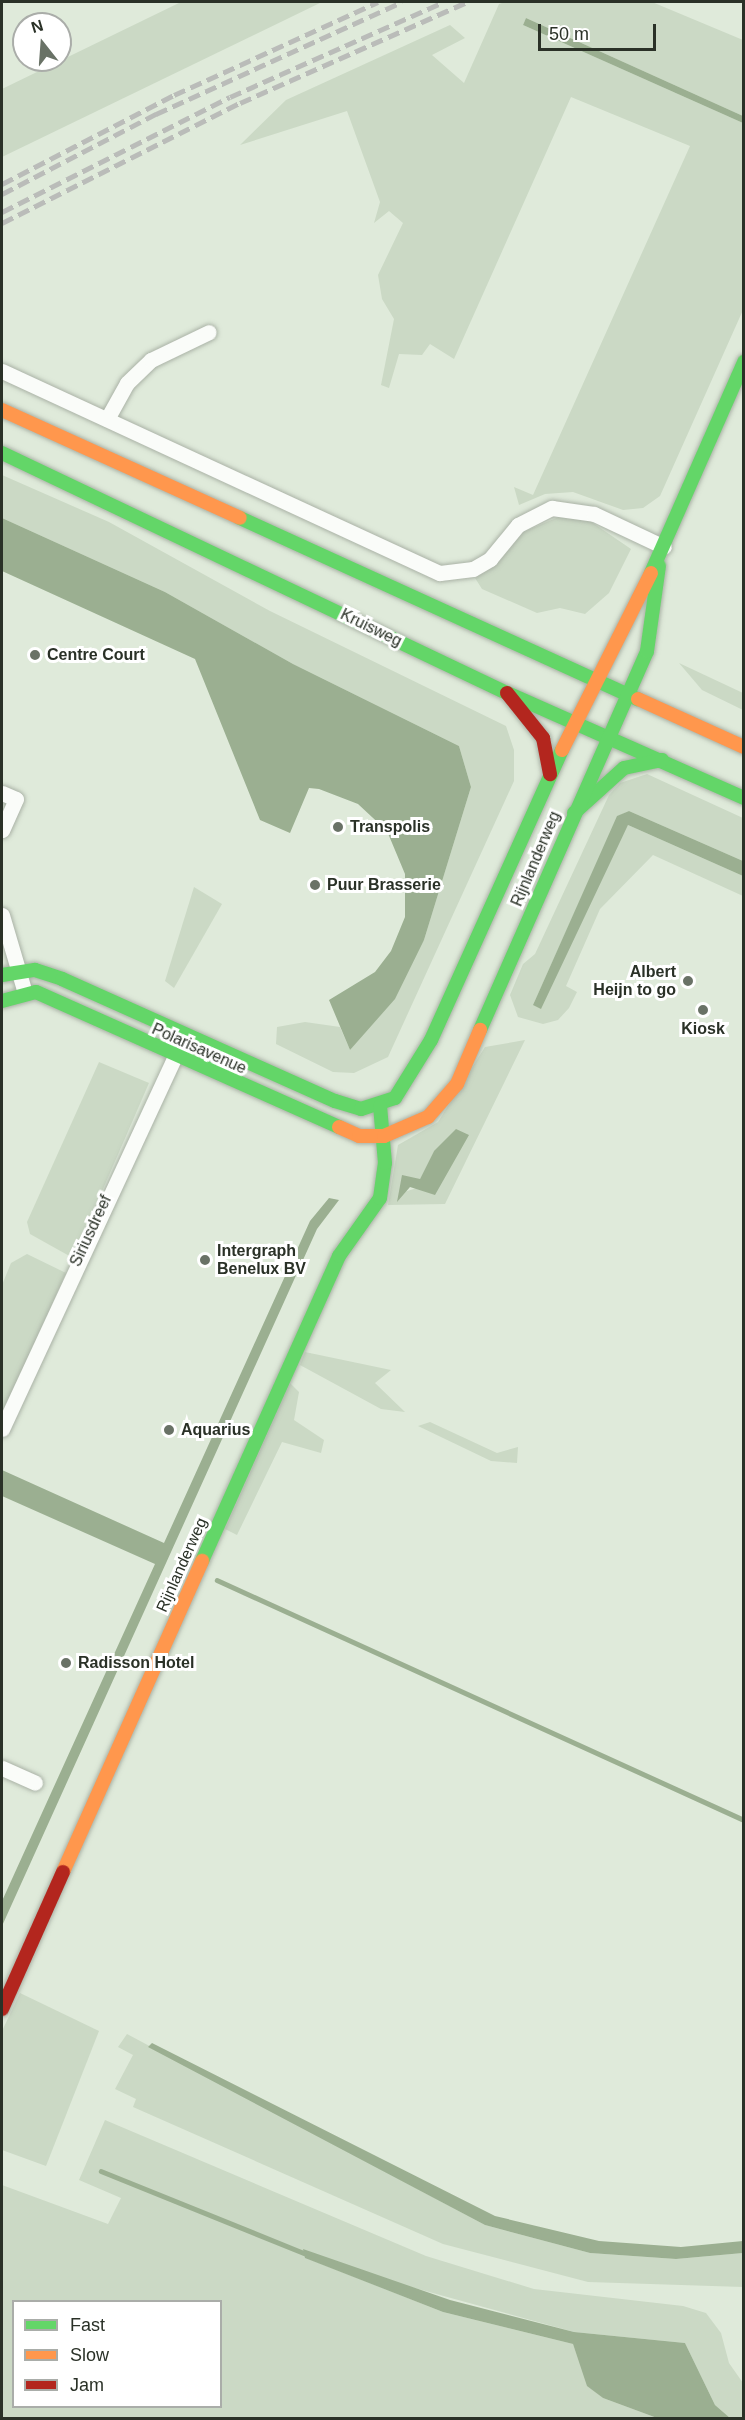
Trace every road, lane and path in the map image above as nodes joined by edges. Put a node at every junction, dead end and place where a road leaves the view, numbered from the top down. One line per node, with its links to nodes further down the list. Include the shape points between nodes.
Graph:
1 (209, 332): 5 (street, via 152,360 127,383)
2 (744, 362): 7 (main road, Rijnlanderweg)
3 (2, 371): 5 (street)
4 (2, 410): 8 (main road)
5 (107, 419): 7 (street, via 440,573 460,573 482,564 518,525 552,508 594,514)
6 (2, 453): 9 (main road, Kruisweg)
7 (662, 552): 8 (main road, Rijnlanderweg); 10 (main road, Rijnlanderweg, via 655,621)
8 (595, 682): 10 (main road); 11 (main road, Rijnlanderweg)
9 (507, 693): 11 (main road, Kruisweg); 15 (main road, via 543,738)
10 (625, 695): 12 (main road, Rijnlanderweg); 13 (main road)
11 (575, 722): 12 (main road, Kruisweg); 15 (main road, Rijnlanderweg)
12 (605, 736): 14 (main road, Kruisweg); 18 (main road, Rijnlanderweg)
13 (744, 747)
14 (662, 760): 17 (main road, Kruisweg); 18 (main road, via 624,768)
15 (550, 774): 27 (main road, Rijnlanderweg, via 431,1040 406,1086)
16 (2, 793): 19 (street, via 16,799)
17 (744, 798)
18 (574, 813): 28 (main road, Rijnlanderweg, via 457,1084 428,1117)
19 (2, 830)
20 (2, 915): 21 (street)
21 (21, 970): 22 (main road, Polarisavenue); 23 (street); 25 (main road, Polarisavenue, via 62,979)
22 (2, 975)
23 (25, 993): 24 (main road); 26 (main road, Polarisavenue, via 36,992)
24 (2, 1001)
25 (185, 1034): 26 (street, Siriusdreef); 27 (main road, Polarisavenue, via 335,1101 361,1109)
26 (175, 1057): 28 (main road, Polarisavenue, via 359,1136); 29 (street, Siriusdreef)
27 (380, 1106): 28 (main road, Rijnlanderweg)
28 (384, 1136): 32 (main road, Rijnlanderweg, via 380,1198 339,1256)
29 (2, 1429)
30 (2, 1768): 31 (street)
31 (35, 1783)
32 (2, 2009)

